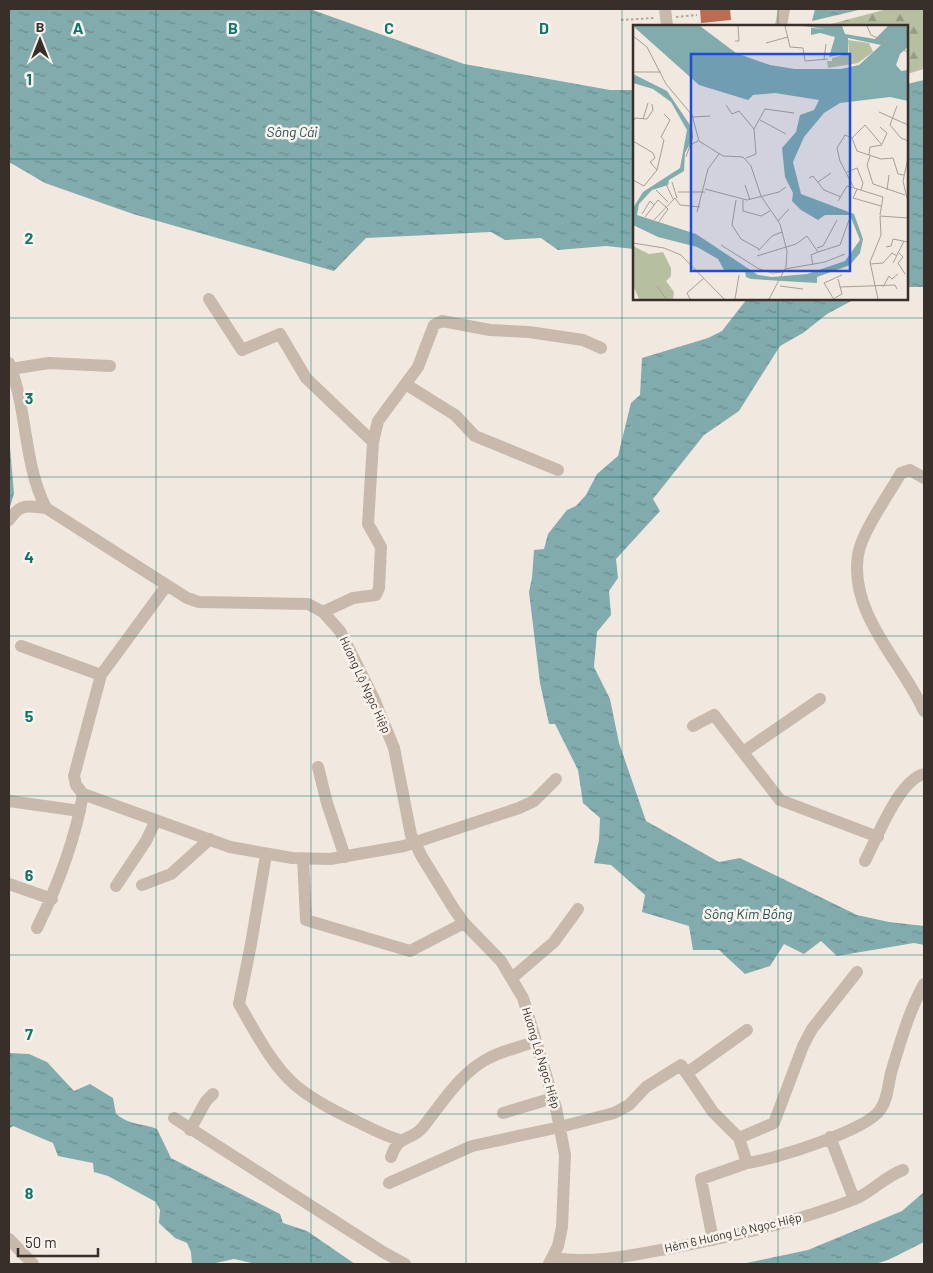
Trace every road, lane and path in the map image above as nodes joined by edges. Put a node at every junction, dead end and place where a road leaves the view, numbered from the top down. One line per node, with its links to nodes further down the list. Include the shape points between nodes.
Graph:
1 (665, 9): 3 (street)
2 (784, 9): 4 (street)
3 (667, 25)
4 (781, 25)
5 (209, 299): 10 (street, via 242,350 280,334 306,378)
6 (601, 348): 9 (street, via 583,340 490,330 442,321 434,324 418,367)
7 (10, 366): 8 (street, via 50,363); 13 (street, via 22,407 37,491)
8 (110, 366)
9 (407, 385): 10 (street, via 378,421); 11 (street, via 455,414 475,436)
10 (373, 442): 16 (street, via 368,524 381,547 379,588 376,595 353,598)
11 (558, 470)
12 (924, 478): 19 (street, via 910,470 900,473 858,554 861,595 875,629)
13 (46, 508): 14 (street, via 23,506); 15 (street, Hương Lộ Ngọc Hiệp)
14 (9, 520)
15 (167, 585): 16 (street, Hương Lộ Ngọc Hiệp, via 186,598 199,602 293,602 308,604); 18 (street)
16 (323, 612): 33 (street, Hương Lộ Ngọc Hiệp, via 340,631 394,748 408,823)
17 (21, 646): 18 (street)
18 (101, 675): 27 (street, via 74,776)
19 (919, 690): 21 (street)
20 (820, 699): 23 (street)
21 (924, 711)
22 (693, 726): 23 (street, via 714,715)
23 (743, 752): 31 (street, via 780,800)
24 (318, 768): 35 (street, via 326,803)
25 (924, 774): 31 (street, via 916,776 902,792)
26 (556, 779): 33 (street, via 534,801 519,808)
27 (83, 794): 29 (street); 30 (street)
28 (9, 801): 29 (street)
29 (80, 811): 41 (street)
30 (156, 820): 32 (street); 40 (street)
31 (878, 837): 37 (street)
32 (210, 839): 34 (street); 39 (street, via 171,874)
33 (415, 843): 35 (street); 43 (street, Hương Lộ Ngọc Hiệp)
34 (266, 855): 36 (street); 59 (street, via 239,1004 269,1054 293,1084 340,1114)
35 (345, 857): 36 (street)
36 (303, 858): 43 (street, via 306,920 410,951)
37 (865, 861)
38 (9, 884): 41 (street)
39 (142, 885)
40 (116, 886)
41 (52, 899): 44 (street)
42 (578, 909): 46 (street, via 554,942)
43 (464, 923): 46 (street, Hương Lộ Ngọc Hiệp)
44 (37, 928)
45 (857, 972): 58 (street, via 812,1029 774,1123)
46 (512, 978): 49 (street, Hương Lộ Ngọc Hiệp, via 523,998)
47 (924, 984): 57 (street, via 902,1038 881,1110 862,1125)
48 (747, 1030): 50 (street)
49 (536, 1041): 52 (street, Hương Lộ Ngọc Hiệp); 59 (street, via 496,1055 477,1066 422,1128)
50 (684, 1069): 55 (street, via 646,1087 629,1105 614,1113); 58 (street, via 713,1112)
51 (214, 1094): 56 (street)
52 (553, 1098): 53 (street); 55 (street, Hương Lộ Ngọc Hiệp)
53 (503, 1113)
54 (174, 1118): 56 (street)
55 (560, 1127): 63 (street, via 472,1146); 67 (street, Hương Lộ Ngọc Hiệp, via 565,1155 563,1205 560,1236)
56 (190, 1130): 69 (street)
57 (830, 1137): 61 (street, via 762,1161); 64 (street)
58 (739, 1138): 61 (street)
59 (400, 1140): 60 (street)
60 (391, 1157)
61 (747, 1163): 66 (street, via 702,1179)
62 (903, 1170): 64 (street, Hẻm 6 Hương Lộ Ngọc Hiệp, via 889,1175)
63 (389, 1184)
64 (854, 1200): 66 (street, Hẻm 6 Hương Lộ Ngọc Hiệp, via 788,1222)
65 (9, 1239): 68 (street)
66 (713, 1240): 67 (street, Hẻm 6 Hương Lộ Ngọc Hiệp, via 596,1260)
67 (551, 1261)
68 (33, 1264)
69 (405, 1264)

